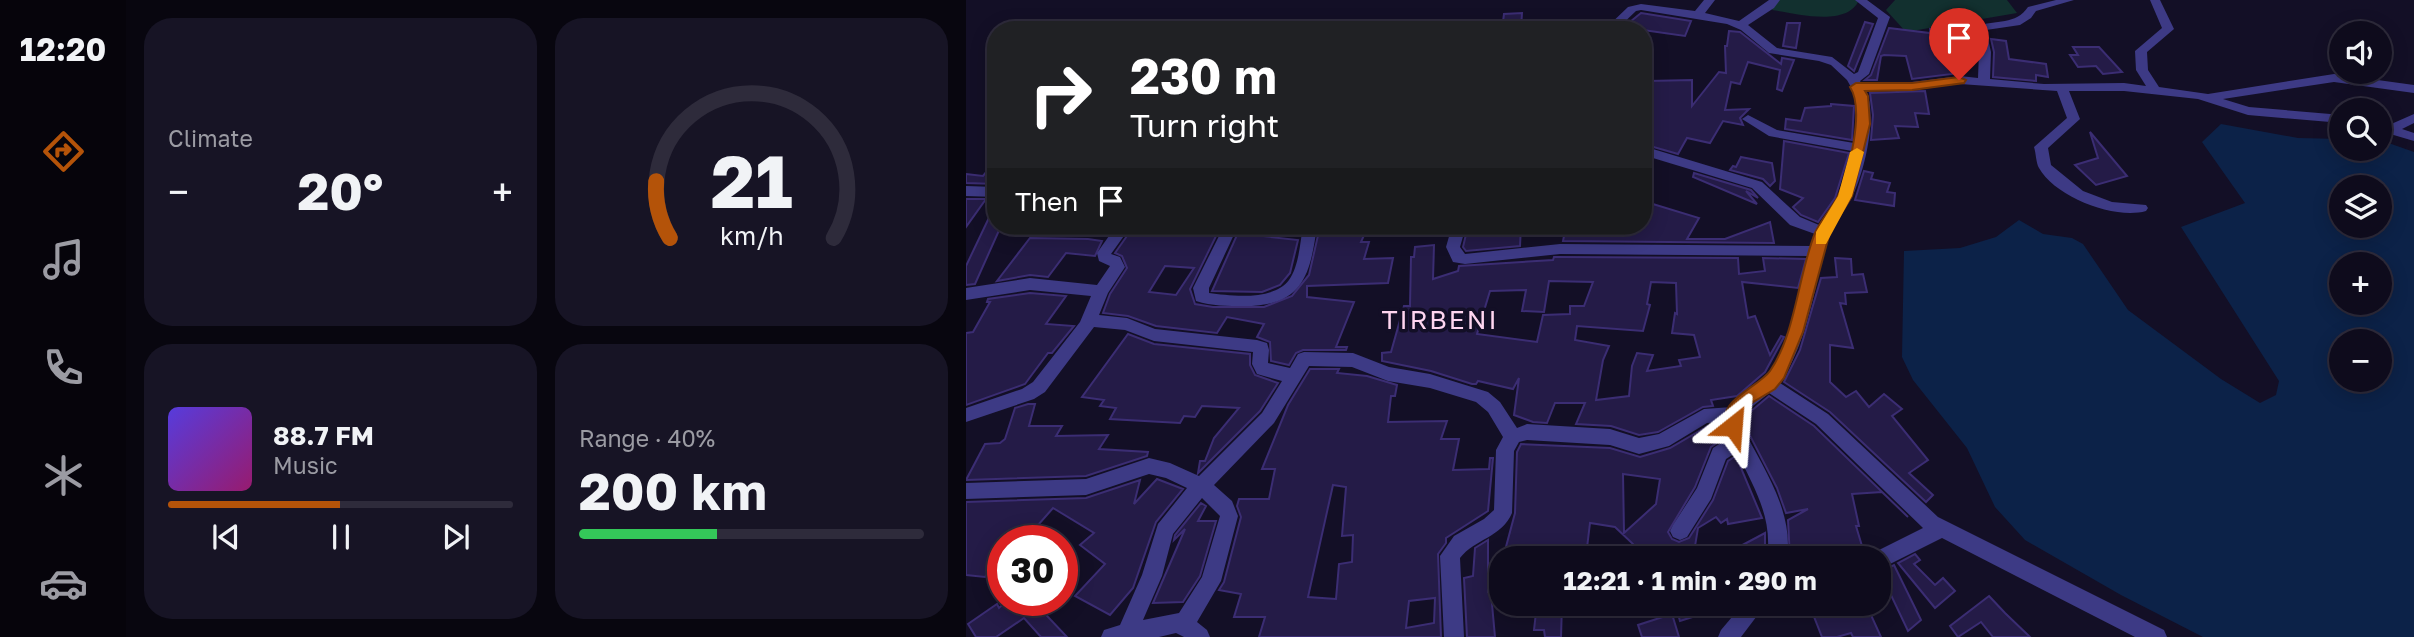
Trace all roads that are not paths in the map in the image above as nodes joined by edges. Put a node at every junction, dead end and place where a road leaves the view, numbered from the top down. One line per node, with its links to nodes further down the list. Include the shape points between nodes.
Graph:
1 (1710, 0): 7 (street)
2 (1775, 0): 9 (street)
3 (1860, 0): 11 (street, via 1884,17 1864,72)
4 (2069, 0): 10 (street, via 2032,9 2020,22 1980,27)
5 (2155, 0): 13 (street, via 2168,29 2141,51 2142,70)
6 (1636, 4): 7 (street); 8 (street)
7 (1696, 16): 9 (street)
8 (1618, 21)
9 (1740, 25): 11 (street, via 1770,50 1834,63)
10 (1984, 81): 11 (street); 12 (street)
11 (1854, 84): 22 (street, via 1862,96 1864,124)
12 (2061, 87): 13 (street); 26 (street, via 2074,119 2041,148 2045,167 2101,207)
13 (2154, 89): 15 (street)
14 (2414, 89): 15 (street, via 2334,78)
15 (2208, 97): 16 (street, via 2238,110)
16 (2329, 118)
17 (2414, 118): 19 (street)
18 (1748, 119): 22 (street, via 1774,133)
19 (2392, 126)
20 (2392, 130): 21 (street)
21 (2414, 137)
22 (1858, 148): 27 (street, via 1845,196)
23 (1652, 153): 27 (street, via 1757,184 1795,221)
24 (966, 191): 25 (street)
25 (987, 192)
26 (2141, 208)
27 (1823, 232): 32 (street)
28 (1117, 235): 33 (street, via 1104,257 1118,267)
29 (1227, 235): 30 (street, via 1201,297 1265,302 1282,296 1304,262)
30 (1308, 235)
31 (1456, 235): 32 (street, via 1454,254 1465,259 1560,249)
32 (1818, 251): 37 (street, via 1795,332)
33 (1101, 291): 34 (street, via 1030,284); 35 (street)
34 (966, 295)
35 (1090, 320): 36 (street, via 1127,324 1154,335 1257,346 1262,353 1261,368); 39 (street, via 1039,387)
36 (1295, 374): 40 (street, via 1304,359 1346,358 1388,374 1430,381 1489,401); 42 (street, via 1268,418)
37 (1769, 384): 38 (street, via 1744,399); 44 (street, via 1822,419)
38 (1736, 414): 40 (street, via 1704,416 1671,437 1639,446 1610,437 1527,432); 41 (street, via 1733,426)
39 (966, 415)
40 (1513, 437): 51 (street, via 1505,450 1503,513 1488,529 1454,547 1450,556)
41 (1740, 440): 45 (street, via 1719,454 1708,486); 46 (street, via 1774,511)
42 (1200, 486): 43 (street, via 1149,466 1086,487); 49 (street, via 1227,507 1229,516); 50 (street, via 1165,530 1152,576)
43 (966, 491)
44 (1941, 529): 47 (street); 53 (street)
45 (1680, 531)
46 (1779, 546)
47 (1891, 554)
48 (1746, 616): 52 (street)
49 (1192, 631): 50 (street)
50 (1119, 635)
51 (1454, 637)
52 (1728, 637)
53 (2157, 637)

